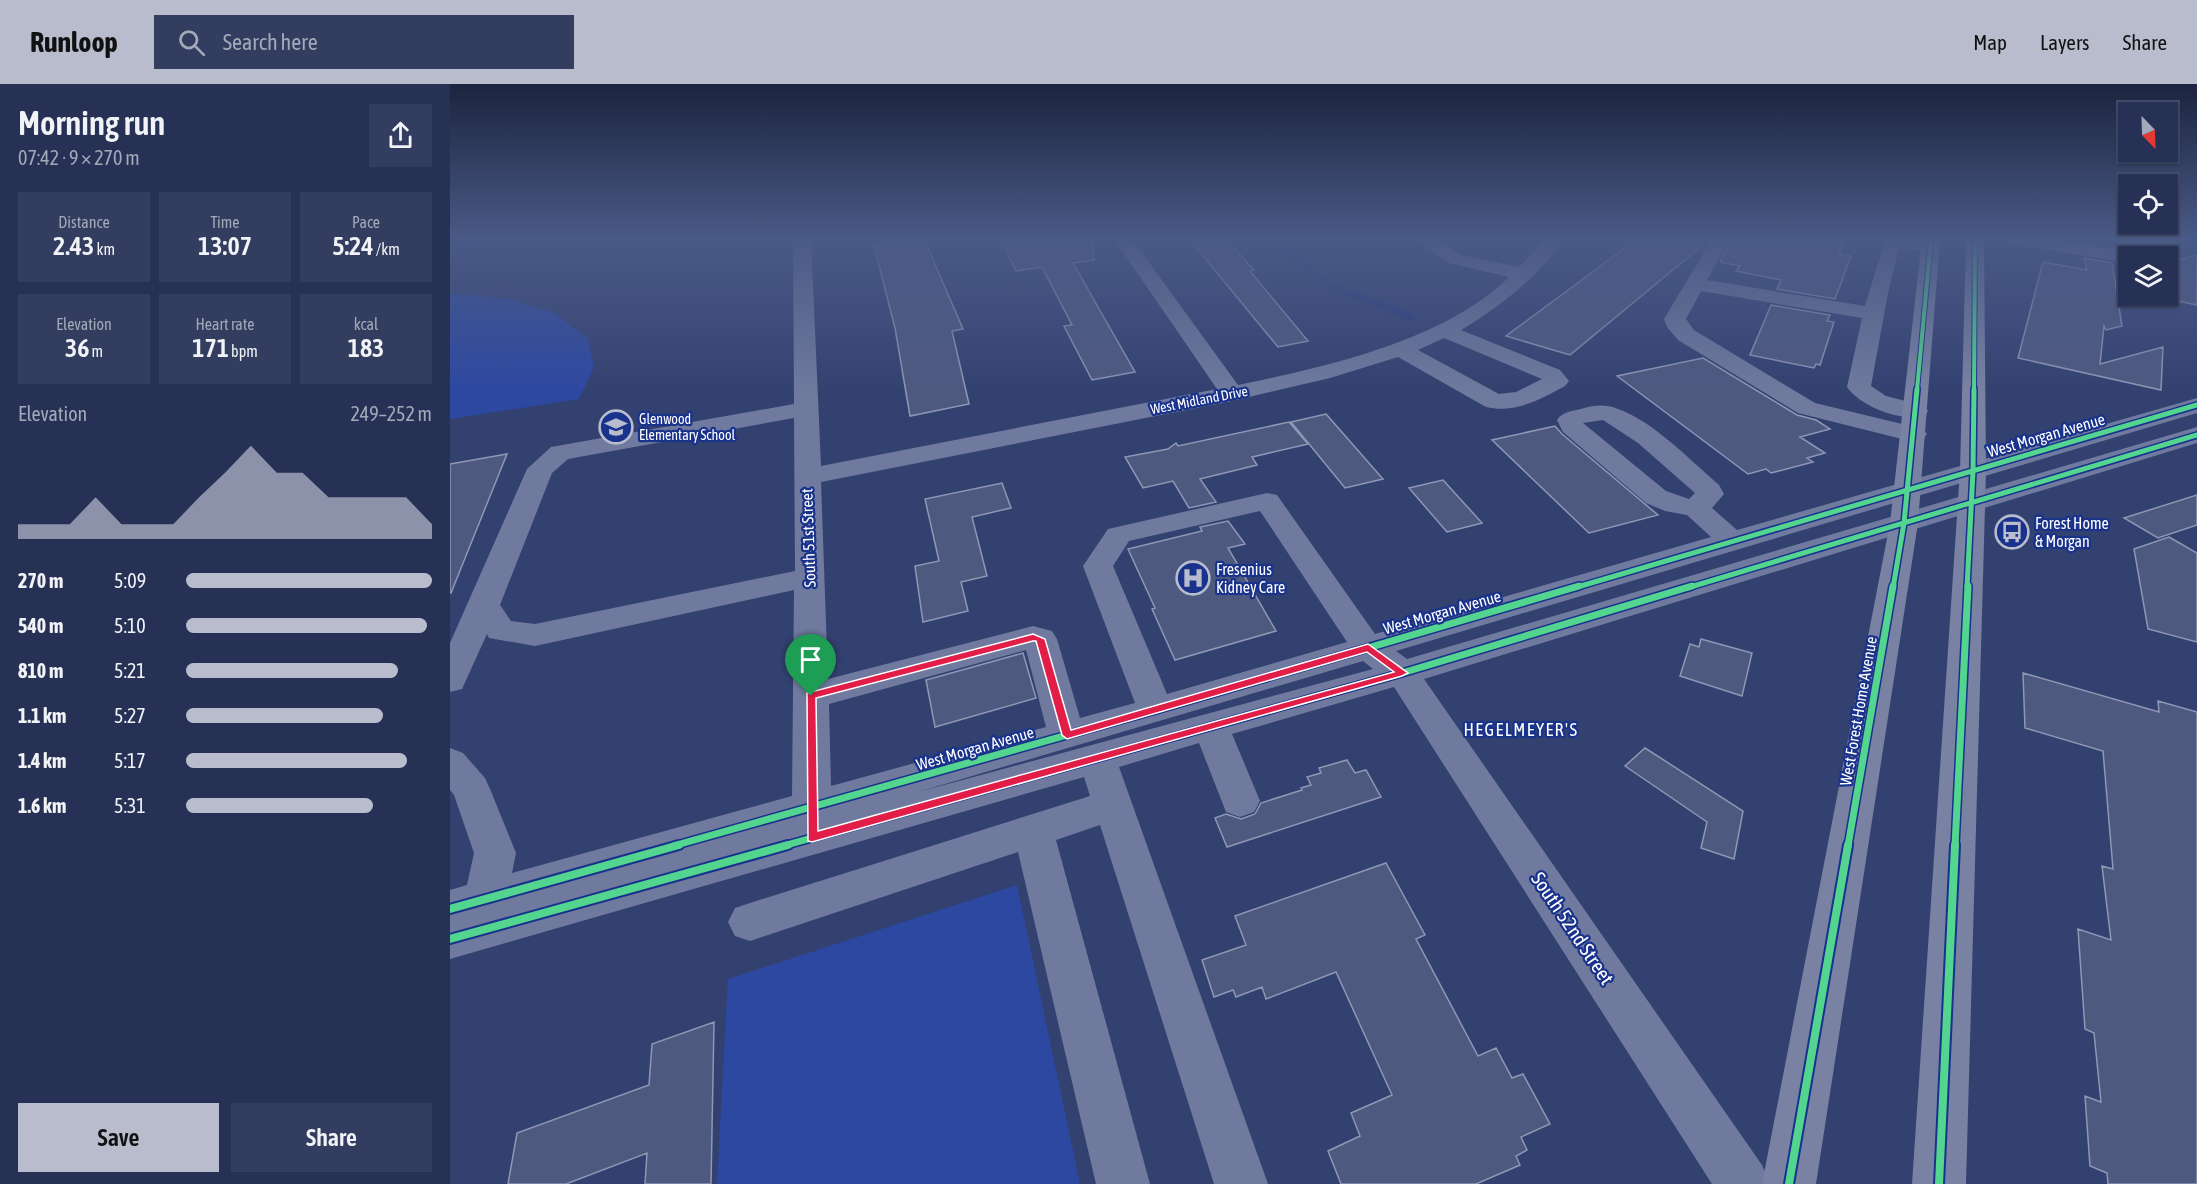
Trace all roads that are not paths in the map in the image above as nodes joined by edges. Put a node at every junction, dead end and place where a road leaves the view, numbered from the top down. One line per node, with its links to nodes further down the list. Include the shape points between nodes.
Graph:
1 (803, 290): 16 (street, South 51st Street)
2 (1159, 290): 14 (street)
3 (1505, 290): 12 (street, West Midland Drive, via 1489,305)
4 (1691, 290): 18 (street, via 1675,319 1686,335 1807,408)
5 (1733, 290): 10 (street)
6 (1756, 290): 10 (street)
7 (1868, 290): 11 (street)
8 (1926, 290): 17 (main road, West Forest Home Avenue)
9 (1975, 290): 21 (main road)
10 (1755, 294): 11 (street)
11 (1874, 314): 17 (street, via 1859,387 1865,397)
12 (1443, 330): 13 (street, West Midland Drive); 13 (street, via 1552,375 1557,381 1522,399 1495,402)
13 (1398, 348): 14 (street, West Midland Drive, via 1304,378)
14 (1232, 394): 20 (street, West Midland Drive)
15 (2197, 405): 21 (street, West Morgan Avenue)
16 (805, 409): 20 (street, South 51st Street); 26 (street, via 560,453 540,469)
17 (1916, 411): 18 (main road, West Forest Home Avenue)
18 (1914, 434): 22 (main road, West Forest Home Avenue)
19 (2197, 435): 21 (street, West Morgan Avenue)
20 (806, 477): 25 (street, South 51st Street)
21 (1972, 486): 22 (street, West Morgan Avenue); 46 (main road)
22 (1906, 507): 24 (street, West Morgan Avenue); 28 (street, West Morgan Avenue); 45 (main road, West Forest Home Avenue)
23 (1695, 508): 23 (street, via 1709,491 1633,428 1608,414 1569,420 1580,434 1656,497); 24 (street)
24 (1734, 542): 27 (street, West Morgan Avenue)
25 (810, 577): 26 (street, via 535,635 501,630); 30 (street, South 51st Street)
26 (484, 605): 29 (street)
27 (1368, 648): 28 (street, South 52nd Street); 31 (street, West Morgan Avenue); 31 (street, South 52nd Street, via 1267,501 1118,536 1098,566)
28 (1402, 673): 32 (street, West Morgan Avenue); 44 (street, South 52nd Street)
29 (450, 680)
30 (811, 696): 33 (street, via 1033,637 1040,639); 37 (street, South 51st Street)
31 (1156, 710): 33 (street, West Morgan Avenue)
32 (1211, 726): 33 (street, West Morgan Avenue); 35 (street)
33 (1082, 747): 36 (street); 37 (street, West Morgan Avenue)
34 (450, 763): 39 (street, via 471,789 495,853)
35 (1240, 801)
36 (1113, 805): 38 (street); 43 (street)
37 (812, 823): 39 (street, West Morgan Avenue); 41 (street, West Morgan Avenue)
38 (1033, 831): 40 (street); 42 (street)
39 (467, 904)
40 (750, 922)
41 (450, 939)
42 (1123, 1184)
43 (1241, 1184)
44 (1743, 1184)
45 (1789, 1184)
46 (1939, 1184)

